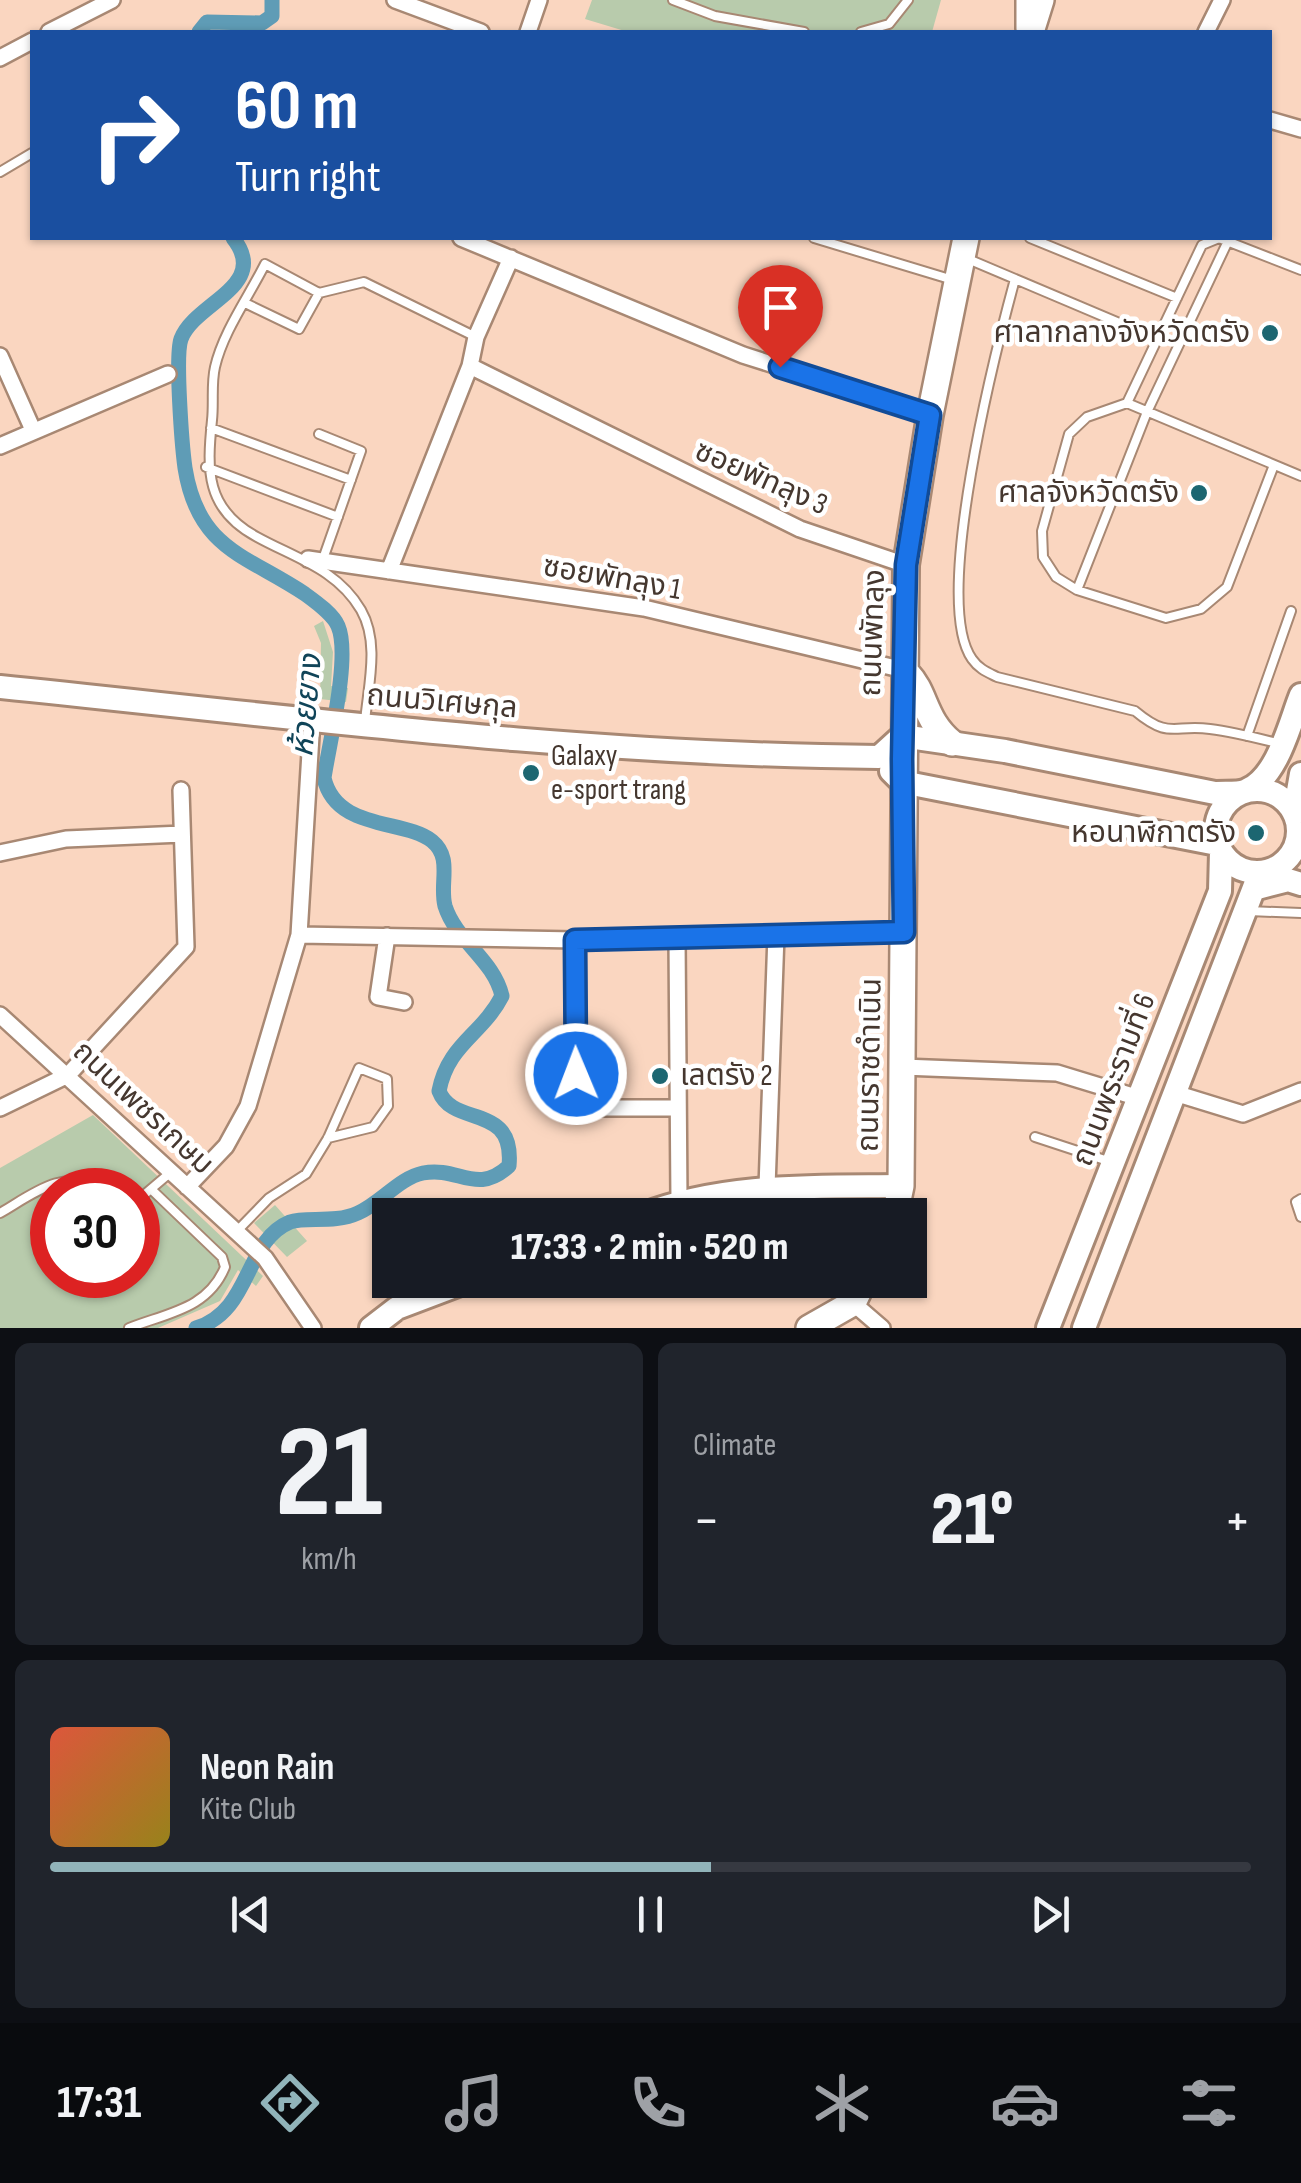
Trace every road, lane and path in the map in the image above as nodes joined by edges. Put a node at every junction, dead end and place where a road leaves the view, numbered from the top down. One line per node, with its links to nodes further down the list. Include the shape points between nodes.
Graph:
1 (112, 0): 9 (street)
2 (395, 0): 10 (street)
3 (539, 0): 11 (street)
4 (672, 0): 12 (lane, via 715,16)
5 (908, 0): 13 (lane, via 889,24)
6 (1024, 0): 14 (street)
7 (1041, 0): 15 (main road)
8 (1222, 0): 16 (street)
9 (53, 30)
10 (476, 30)
11 (529, 30)
12 (793, 30)
13 (868, 30)
14 (1028, 30)
15 (1029, 30)
16 (1207, 30)
17 (30, 42): 18 (street)
18 (0, 58)
19 (1272, 121): 20 (street)
20 (1301, 129)
21 (30, 154): 22 (lane)
22 (0, 172)
23 (466, 240): 28 (street)
24 (829, 240): 29 (lane)
25 (1035, 240): 33 (lane)
26 (1215, 240): 33 (lane, via 1202,245)
27 (1228, 241): 30 (lane); 41 (lane)
28 (510, 258): 35 (street); 42 (street, via 743,354)
29 (960, 258): 31 (lane); 42 (main road, ถนนพัทลุง)
30 (1301, 270)
31 (1015, 279): 36 (lane); 63 (lane, via 981,402 963,535 960,610 970,656 997,677 1136,711 1153,726)
32 (319, 293): 34 (lane, via 300,329); 34 (lane, via 265,264); 35 (lane, via 364,282)
33 (1177, 298): 36 (lane)
34 (245, 302): 43 (lane, via 216,366)
35 (476, 336): 38 (street)
36 (1157, 339): 40 (lane)
37 (0, 356): 44 (street)
38 (470, 366): 53 (street, ซอยพัทลุง 3, via 800,530); 54 (street)
39 (168, 374): 44 (street)
40 (1127, 404): 41 (lane); 55 (lane, via 1087,416 1069,434 1042,531 1043,557 1056,577)
41 (1146, 412): 47 (lane); 55 (lane)
42 (930, 415): 53 (main road, ถนนพัทลุง)
43 (211, 428): 48 (lane); 50 (lane)
44 (33, 430): 46 (street)
45 (319, 434): 50 (lane, via 361,450)
46 (0, 446)
47 (1274, 465): 49 (lane); 55 (lane, via 1226,587 1201,609 1166,618)
48 (206, 467): 51 (lane); 52 (lane, via 209,483 238,524)
49 (1301, 476)
50 (350, 480): 51 (lane)
51 (338, 517): 52 (lane)
52 (315, 560): 54 (street, ซอยพัทลุง 1); 61 (lane, via 369,631)
53 (906, 565): 57 (main road, ถนนพัทลุง)
54 (389, 571): 57 (street, ซอยพัทลุง 1, via 644,608)
55 (1078, 590)
56 (1291, 611): 63 (lane)
57 (904, 670): 62 (main road, ถนนพัทลุง); 64 (main road, via 922,708)
58 (0, 686): 60 (main road, ถนนวิเศษกุล)
59 (1301, 694): 65 (main road)
60 (312, 719): 61 (main road, ถนนวิเศษกุล); 81 (street)
61 (360, 725): 66 (main road, ถนนวิเศษกุล, via 736,756)
62 (902, 736): 64 (main road); 66 (main road); 68 (main road, ถนนราชดำเนิน)
63 (1247, 736): 65 (lane)
64 (952, 743): 70 (main road, via 1188,789)
65 (1281, 744): 70 (main road)
66 (879, 757): 68 (main road)
67 (1301, 774): 71 (main road)
68 (902, 782): 73 (main road); 79 (main road, ถนนราชดำเนิน)
69 (181, 790): 72 (street)
70 (1247, 790): 71 (main road, via 1274,793); 73 (main road, via 1218,817)
71 (1298, 823): 75 (main road)
72 (182, 834): 74 (street, via 66,839); 88 (street, via 186,947)
73 (1219, 848): 77 (main road); 91 (main road, ถนนพระรามที่ 6, via 1220,891)
74 (0, 853)
75 (1293, 866): 77 (main road)
76 (1301, 884): 77 (main road, via 1288,880)
77 (1255, 890): 78 (lane); 90 (main road)
78 (1301, 913)
79 (904, 932): 80 (street); 87 (main road, ถนนราชดำเนิน)
80 (776, 935): 83 (street); 101 (street)
81 (300, 936): 82 (street); 99 (street, via 248,1106 226,1146)
82 (387, 936): 84 (street); 85 (street, via 378,997)
83 (677, 938): 84 (street); 93 (street)
84 (575, 940): 93 (street, via 576,1108)
85 (404, 1002)
86 (0, 1015): 88 (street, ถนนเพชรเกษม)
87 (902, 1067): 91 (street, via 1057,1073); 100 (main road, ถนนราชดำเนิน)
88 (68, 1074): 92 (street); 97 (street, ถนนเพชรเกษม)
89 (1301, 1090): 90 (street, via 1243,1114)
90 (1178, 1094): 120 (main road)
91 (1139, 1098): 96 (main road, ถนนพระรามที่ 6)
92 (0, 1108)
93 (677, 1108): 104 (street)
94 (1035, 1136): 96 (lane)
95 (328, 1138): 95 (lane, via 359,1068 386,1079 388,1106 374,1127); 110 (lane, via 306,1174 269,1198)
96 (1114, 1163): 119 (main road, ถนนพระรามที่ 6)
97 (171, 1172): 98 (lane); 99 (street, ถนนเพชรเกษม)
98 (160, 1182)
99 (187, 1186): 110 (street, ถนนเพชรเกษม)
100 (901, 1186): 101 (main road); 106 (main road, ถนนราชดำเนิน)
101 (767, 1187): 105 (main road)
102 (30, 1197): 108 (lane)
103 (160, 1198): 114 (lane, via 225,1267 201,1302)
104 (679, 1198)
105 (698, 1198)
106 (899, 1198)
107 (1301, 1200): 109 (lane)
108 (0, 1214)
109 (1301, 1217)
110 (241, 1237): 115 (street, ถนนเพชรเกษม, via 280,1276)
111 (423, 1298): 116 (main road)
112 (849, 1298): 117 (main road)
113 (863, 1298): 118 (street)
114 (128, 1328)
115 (313, 1328)
116 (370, 1328)
117 (810, 1328)
118 (882, 1328)
119 (1048, 1328)
120 (1084, 1328)

